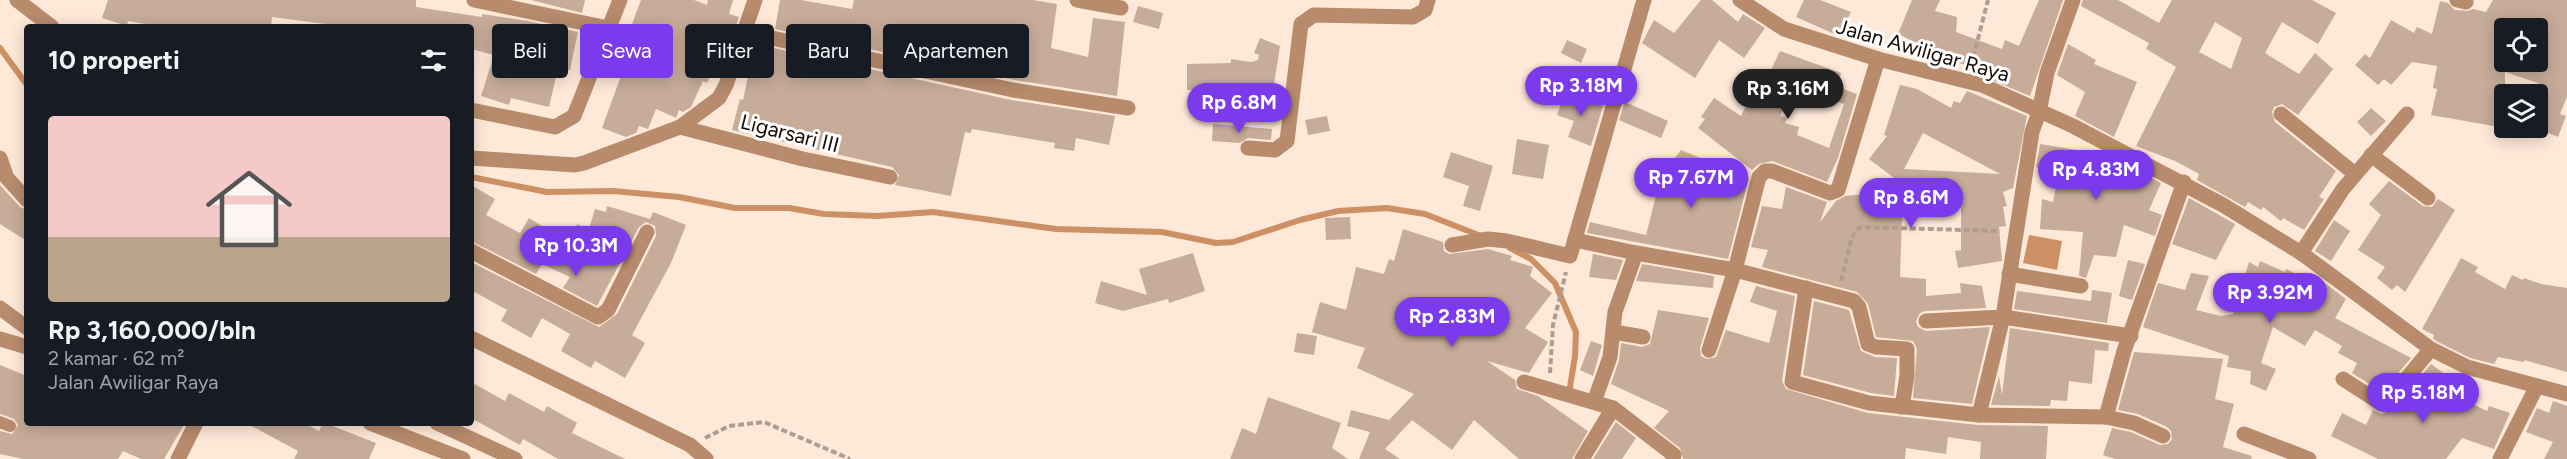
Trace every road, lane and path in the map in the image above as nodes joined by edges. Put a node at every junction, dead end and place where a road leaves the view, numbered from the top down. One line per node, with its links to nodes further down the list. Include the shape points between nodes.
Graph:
1 (17, 0): 12 (street)
2 (474, 0): 13 (street)
3 (620, 0): 14 (street)
4 (754, 0): 15 (street)
5 (1077, 0): 11 (street)
6 (1428, 0): 27 (street, via 1425,10 1413,17 1314,15 1305,19 1301,24 1287,141 1275,150)
7 (1644, 0): 38 (street)
8 (1740, 0): 17 (street, Jalan Awiligar Raya, via 1784,29)
9 (1988, 0): 20 (path)
10 (2073, 0): 23 (street, via 2047,73)
11 (1121, 8)
12 (48, 24)
13 (589, 24)
14 (610, 24)
15 (747, 24)
16 (774, 39): 21 (street, via 1013,90)
17 (1878, 59): 20 (street, Jalan Awiligar Raya); 44 (street, via 1838,190 1830,193 1766,171 1754,185)
18 (589, 78): 22 (street, via 574,116 555,128)
19 (729, 78): 26 (street, via 719,98)
20 (1967, 81): 23 (street, Jalan Awiligar Raya, via 2012,97)
21 (1128, 108)
22 (474, 111)
23 (2039, 112): 33 (street, Jalan Awiligar Raya); 37 (street)
24 (2281, 114): 31 (street)
25 (2407, 114): 28 (street)
26 (680, 127): 30 (street, via 575,165); 32 (street, Ligarsari III)
27 (1248, 148)
28 (2371, 155): 31 (street); 35 (street)
29 (0, 158): 34 (street, via 7,177)
30 (474, 158)
31 (2355, 174): 42 (street)
32 (890, 177)
33 (2184, 182): 42 (street, Jalan Awiligar Raya); 54 (street)
34 (24, 197)
35 (2428, 198)
36 (647, 232): 40 (street, via 608,310 598,317)
37 (2015, 232): 45 (street); 48 (path, via 1860,227 1852,237)
38 (1575, 240): 41 (street); 43 (street)
39 (1452, 245): 43 (street, via 1488,239)
40 (474, 253)
41 (1636, 253): 44 (street); 53 (street, via 1615,312)
42 (2301, 254): 59 (street, Jalan Awiligar Raya)
43 (1570, 256): 64 (path, via 1553,325)
44 (1735, 270): 47 (street); 60 (street)
45 (2009, 274): 46 (street); 50 (street)
46 (2081, 286)
47 (1806, 288): 48 (street); 67 (street, via 1792,382 1869,403)
48 (1838, 297): 67 (street, via 1854,301 1859,307 1868,344 1907,349)
49 (0, 308): 52 (street)
50 (2003, 316): 51 (street); 54 (street); 69 (street)
51 (1926, 321)
52 (24, 326)
53 (1614, 332): 55 (street); 66 (street, via 1610,357)
54 (2131, 336): 70 (street)
55 (1643, 337)
56 (0, 339): 58 (street)
57 (474, 339): 76 (street)
58 (24, 346)
59 (2431, 349): 61 (street, via 2386,403); 63 (street, Jalan Awiligar Raya, via 2467,367)
60 (1709, 350)
61 (2343, 379)
62 (1524, 382): 64 (street)
63 (2537, 386): 65 (street, Jalan Awiligar Raya); 85 (street)
64 (1549, 390): 66 (street)
65 (2567, 394)
66 (1594, 402): 68 (street)
67 (1902, 407): 69 (street)
68 (1613, 408): 82 (street); 83 (street, via 1674,455)
69 (1979, 415): 70 (street)
70 (2106, 417): 75 (street, via 2134,423)
71 (193, 426): 77 (street)
72 (378, 426): 78 (street)
73 (444, 426): 79 (street)
74 (2244, 434): 84 (street)
75 (2163, 436)
76 (690, 445): 80 (street); 81 (path, via 729,426 764,422)
77 (178, 459)
78 (463, 459)
79 (515, 459)
80 (706, 459)
81 (850, 459)
82 (1582, 459)
83 (1674, 459)
84 (2309, 459)
85 (2500, 459)

